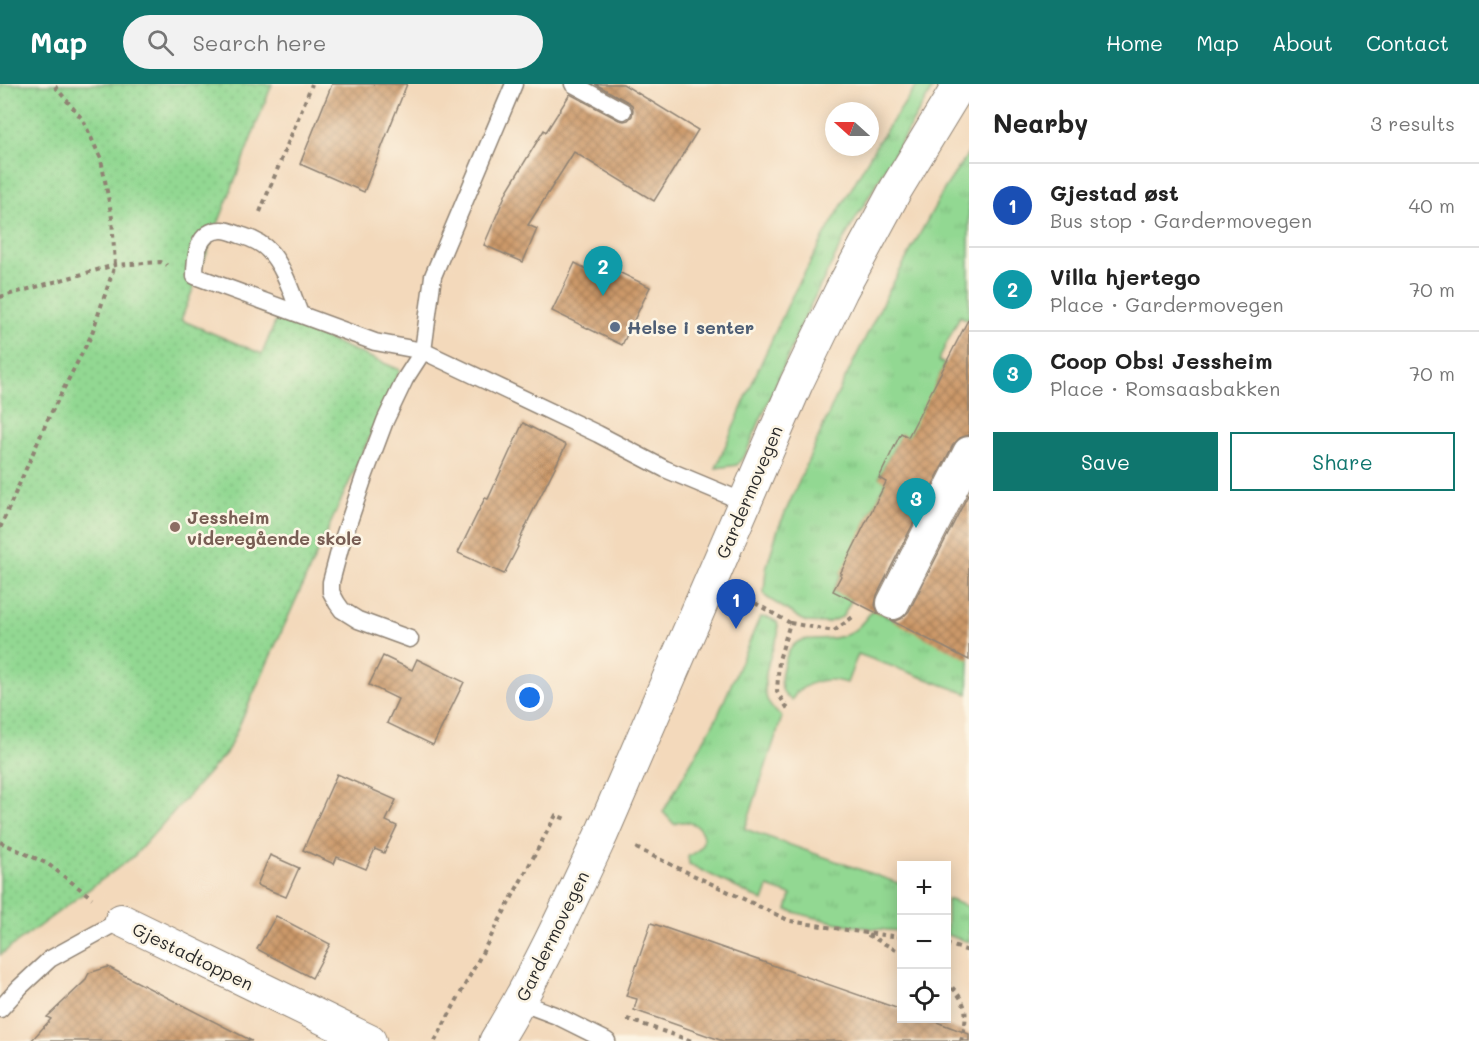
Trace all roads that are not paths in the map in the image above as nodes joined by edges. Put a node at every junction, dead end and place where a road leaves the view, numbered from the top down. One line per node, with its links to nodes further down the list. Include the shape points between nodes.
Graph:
1 (514, 84): 6 (lane, via 433,276)
2 (573, 84): 4 (lane)
3 (960, 84): 8 (main road, Gardermovegen, via 896,189 841,291)
4 (623, 111)
5 (300, 314): 5 (lane, via 279,264 268,249 224,230 212,231 202,240 195,260 195,276); 6 (lane, via 375,342)
6 (423, 351): 8 (lane, via 665,469); 10 (lane, via 385,421 331,582 336,603 342,610)
7 (969, 453): 9 (street)
8 (744, 502): 12 (main road, Gardermovegen, via 602,833)
9 (893, 603)
10 (410, 639)
11 (121, 920): 13 (lane, Gjestadtoppen, via 50,959); 14 (street, Gjestadtoppen)
12 (520, 1002): 15 (main road, Gardermovegen); 16 (lane)
13 (0, 1009)
14 (370, 1041)
15 (496, 1041)
16 (607, 1041)

